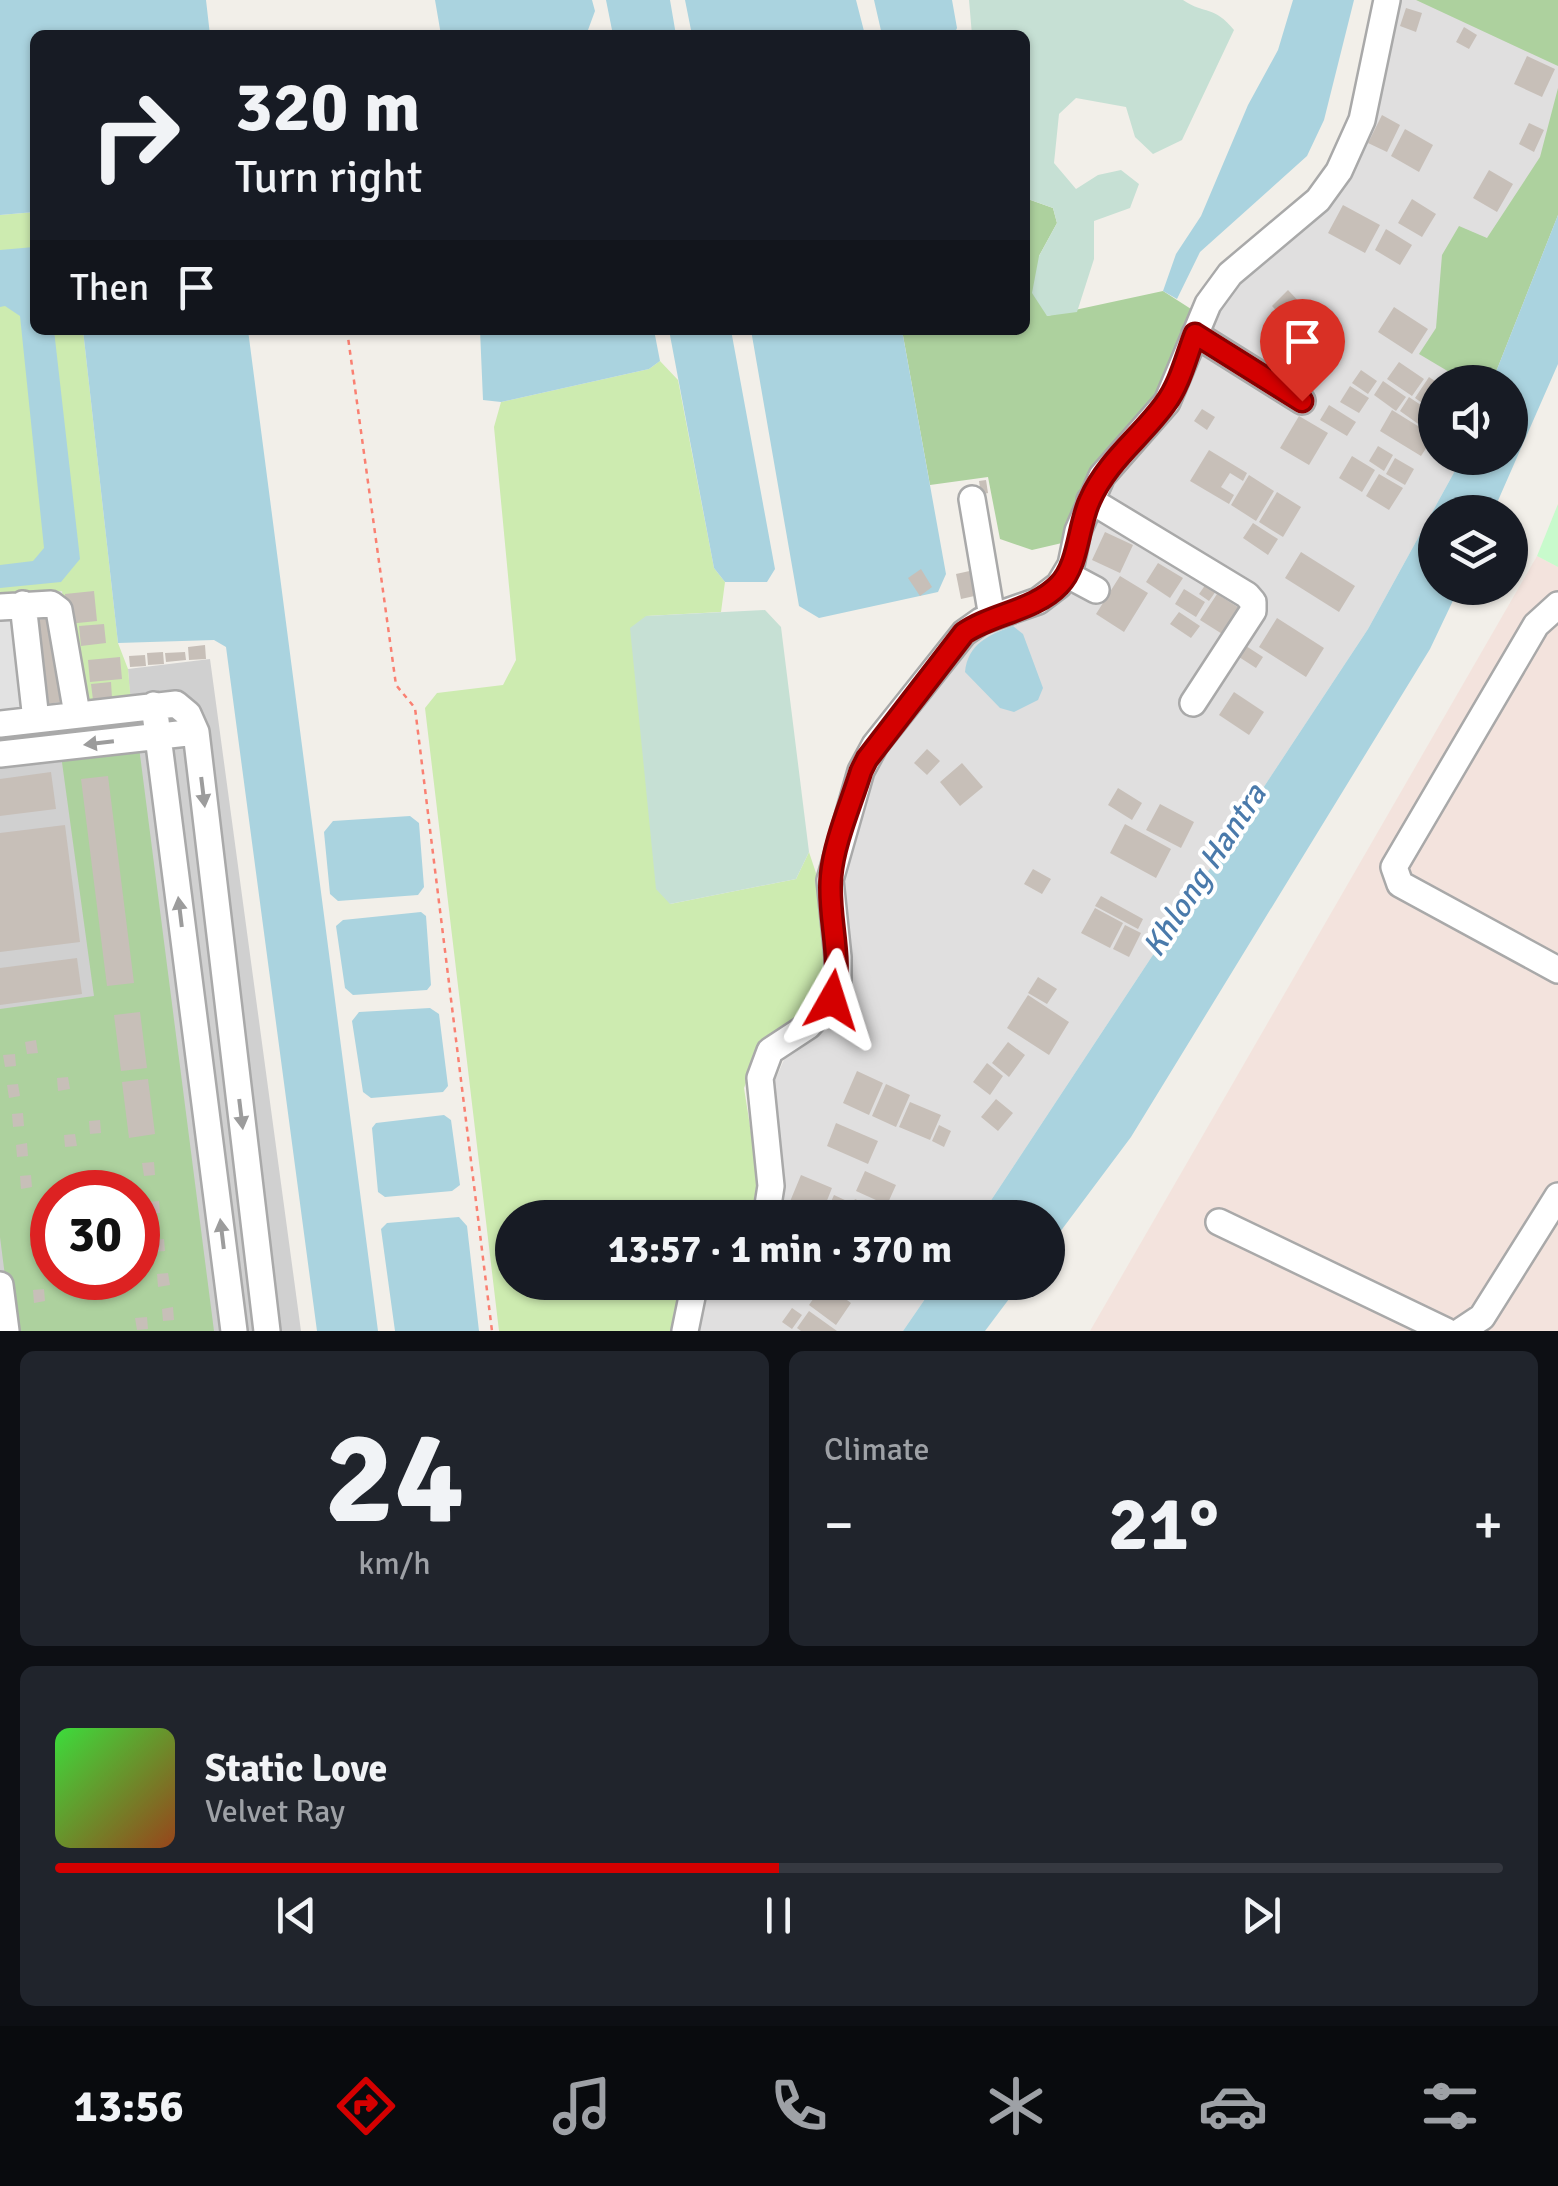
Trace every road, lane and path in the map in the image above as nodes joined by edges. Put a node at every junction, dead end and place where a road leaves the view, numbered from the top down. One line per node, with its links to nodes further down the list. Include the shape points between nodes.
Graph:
1 (1387, 0): 2 (street, via 1362,120 1339,170 1297,221 1230,274)
2 (1195, 334): 4 (street); 6 (street, via 1167,402 1102,476)
3 (348, 335): 29 (path, via 396,686 415,708)
4 (1302, 401)
5 (972, 500): 11 (street)
6 (1090, 500): 7 (street); 12 (street, via 1253,602)
7 (1066, 574): 8 (street); 11 (street, via 1038,600)
8 (1096, 590)
9 (1558, 605): 20 (street, via 1536,625 1394,867 1400,884)
10 (11, 606): 14 (street, via 51,604 61,614); 15 (street)
11 (992, 618): 22 (street, via 964,633 861,771 830,880 838,957 832,1000 770,1051 760,1078)
12 (1194, 703)
13 (154, 705): 14 (street); 17 (street, via 176,704); 18 (street)
14 (77, 714): 15 (street)
15 (36, 720): 16 (street)
16 (0, 724)
17 (196, 732): 18 (street); 28 (street, one-way to 28)
18 (158, 736): 19 (street, one-way to 19); 27 (street, one-way to 18)
19 (0, 754)
20 (1558, 970)
21 (1558, 1196): 32 (street, via 1482,1317)
22 (769, 1200)
23 (1219, 1222): 31 (street)
24 (0, 1285): 26 (street)
25 (690, 1300): 30 (street)
26 (6, 1331)
27 (234, 1331)
28 (267, 1331)
29 (492, 1331)
30 (686, 1331)
31 (1446, 1331)
32 (1461, 1331)

